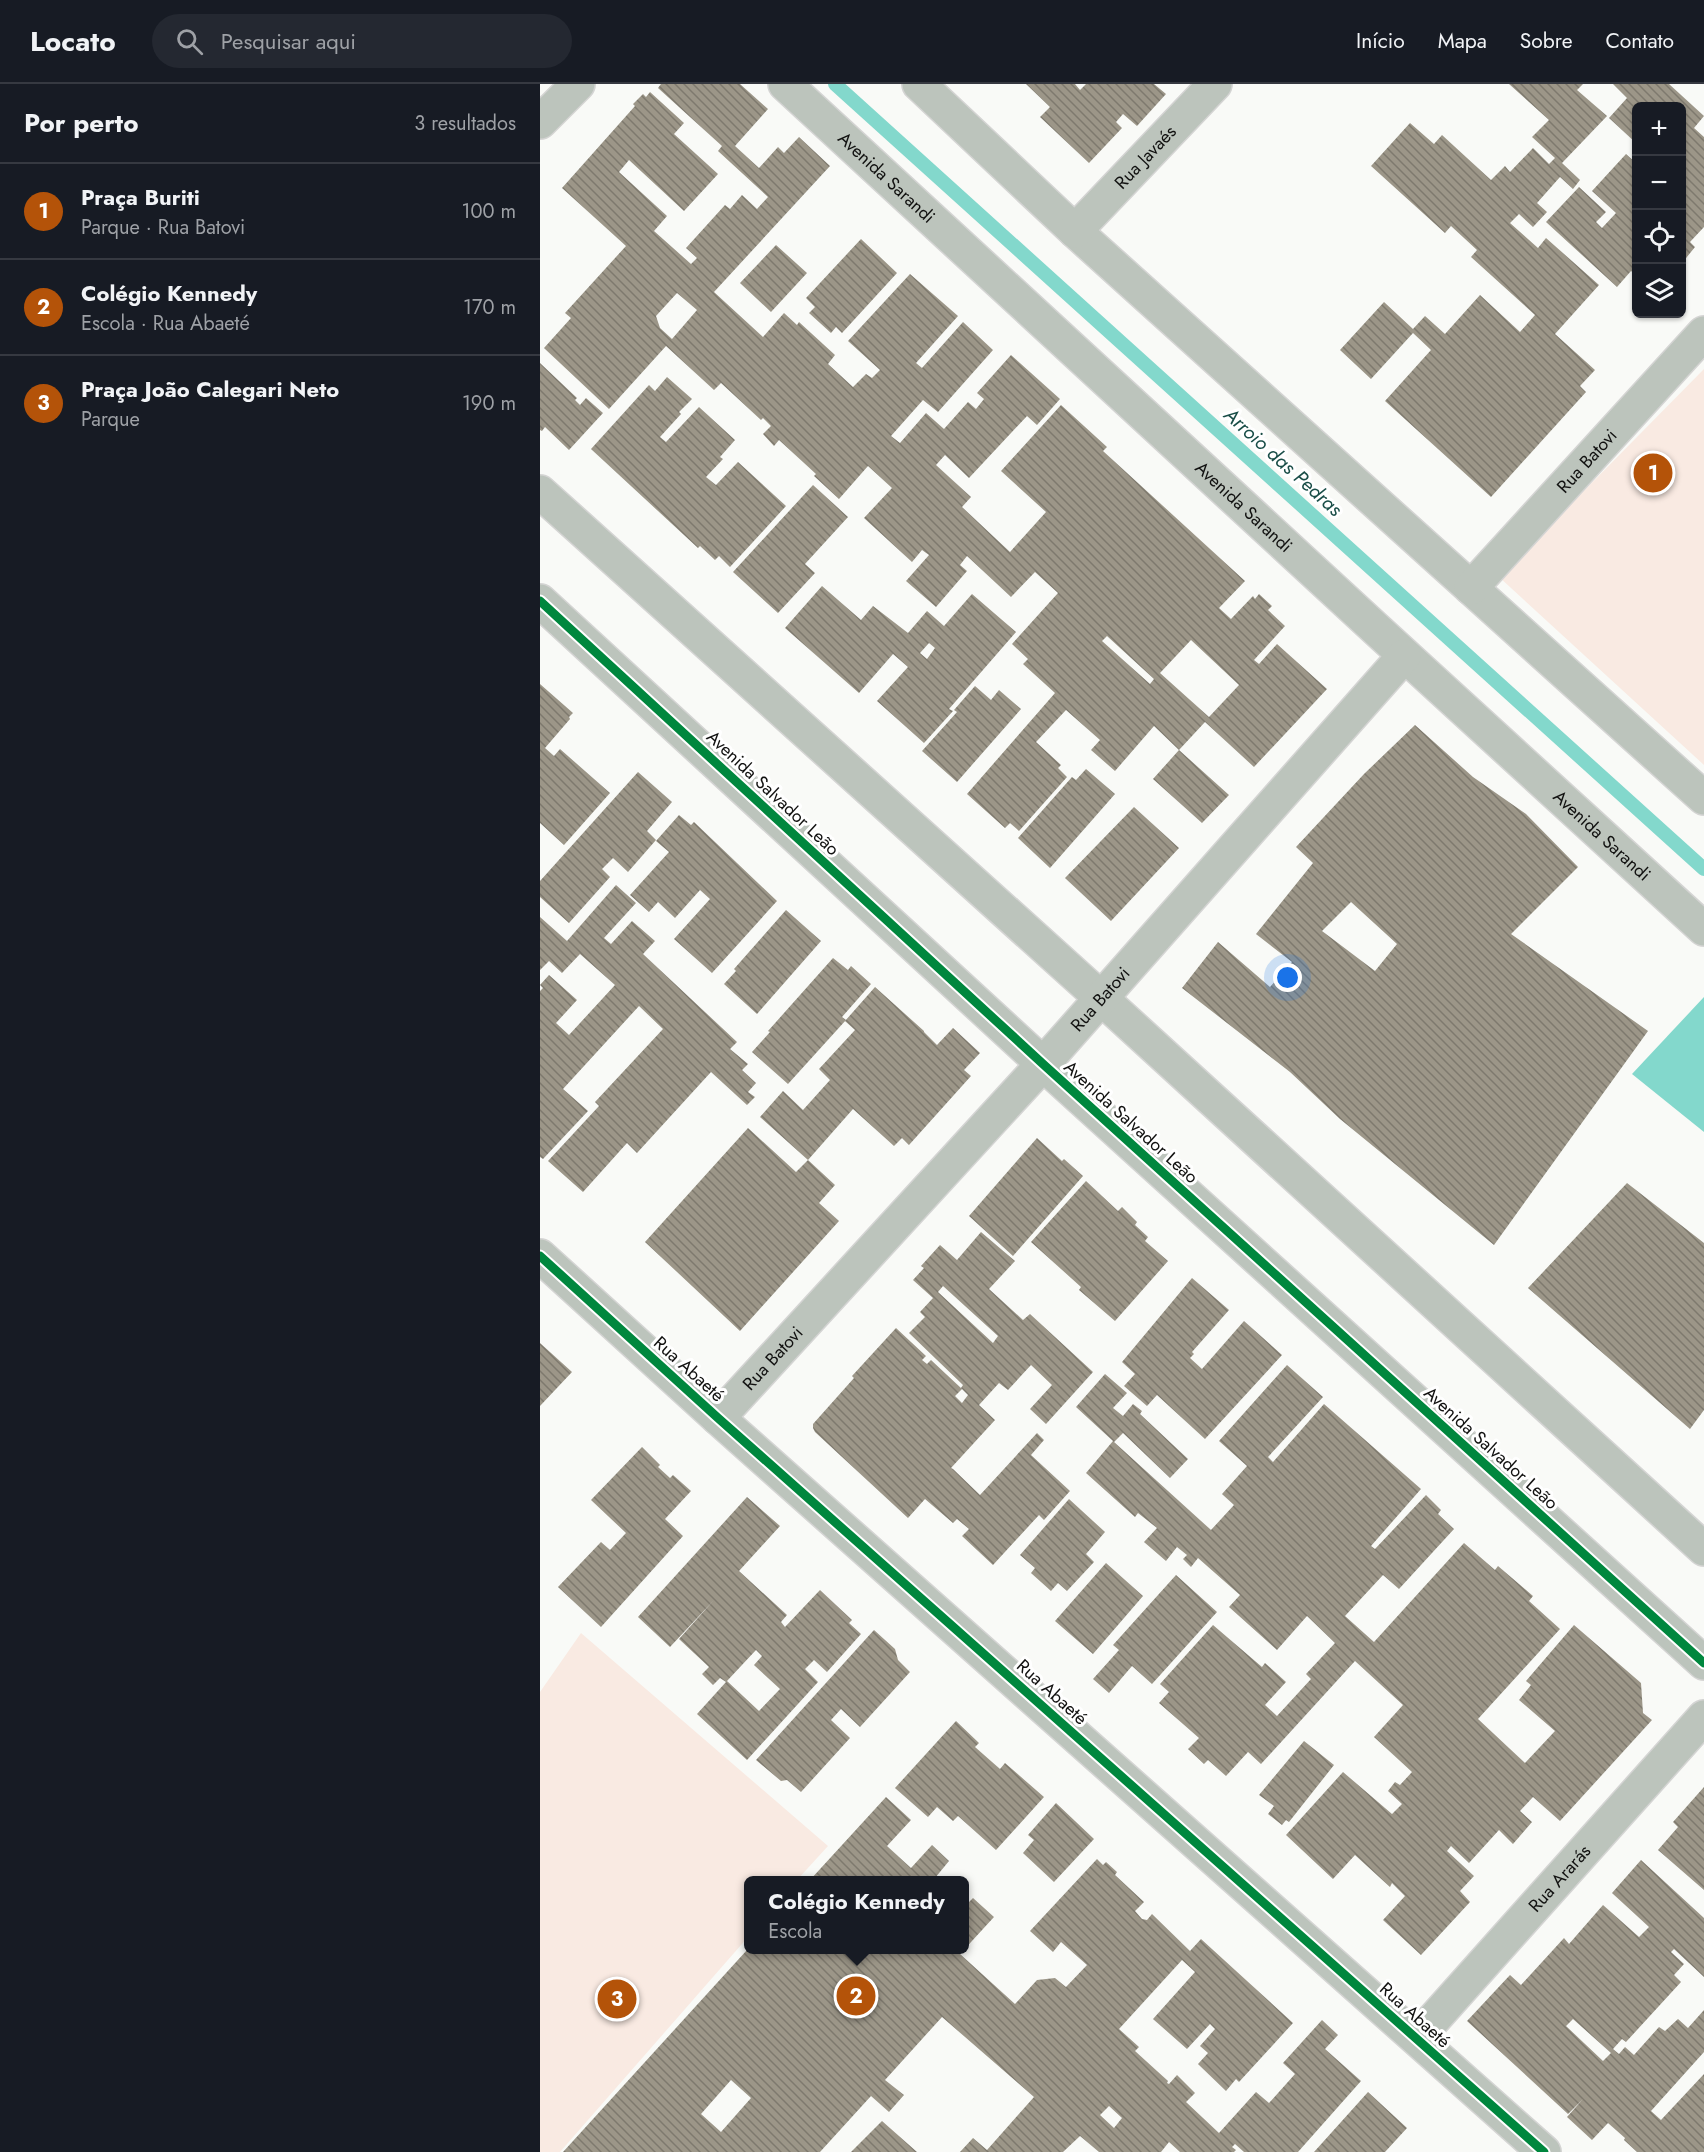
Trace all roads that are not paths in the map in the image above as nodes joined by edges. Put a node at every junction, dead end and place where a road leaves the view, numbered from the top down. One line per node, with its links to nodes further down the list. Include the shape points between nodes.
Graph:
1 (578, 84): 5 (street)
2 (785, 84): 11 (street, Avenida Sarandi)
3 (919, 84): 6 (street)
4 (1215, 84): 6 (street, Rua Javaés)
5 (540, 122)
6 (1075, 231): 9 (street)
7 (1704, 333): 9 (street, Rua Batovi)
8 (540, 492): 14 (street)
9 (1471, 588): 12 (street)
10 (540, 601): 15 (street, Avenida Salvador Leão)
11 (1404, 656): 13 (street, Avenida Sarandi); 14 (street, Rua Batovi)
12 (1704, 798)
13 (1704, 929)
14 (1101, 998): 15 (street, Rua Batovi); 18 (street)
15 (1043, 1064): 17 (street, Rua Batovi); 19 (street, Avenida Salvador Leão)
16 (540, 1256): 17 (street, Rua Abaeté)
17 (718, 1418): 21 (street, Rua Abaeté)
18 (1704, 1549)
19 (1704, 1663)
20 (1704, 1717): 21 (street, Rua Ararás)
21 (1417, 2038): 22 (street, Rua Abaeté)
22 (1544, 2152)

